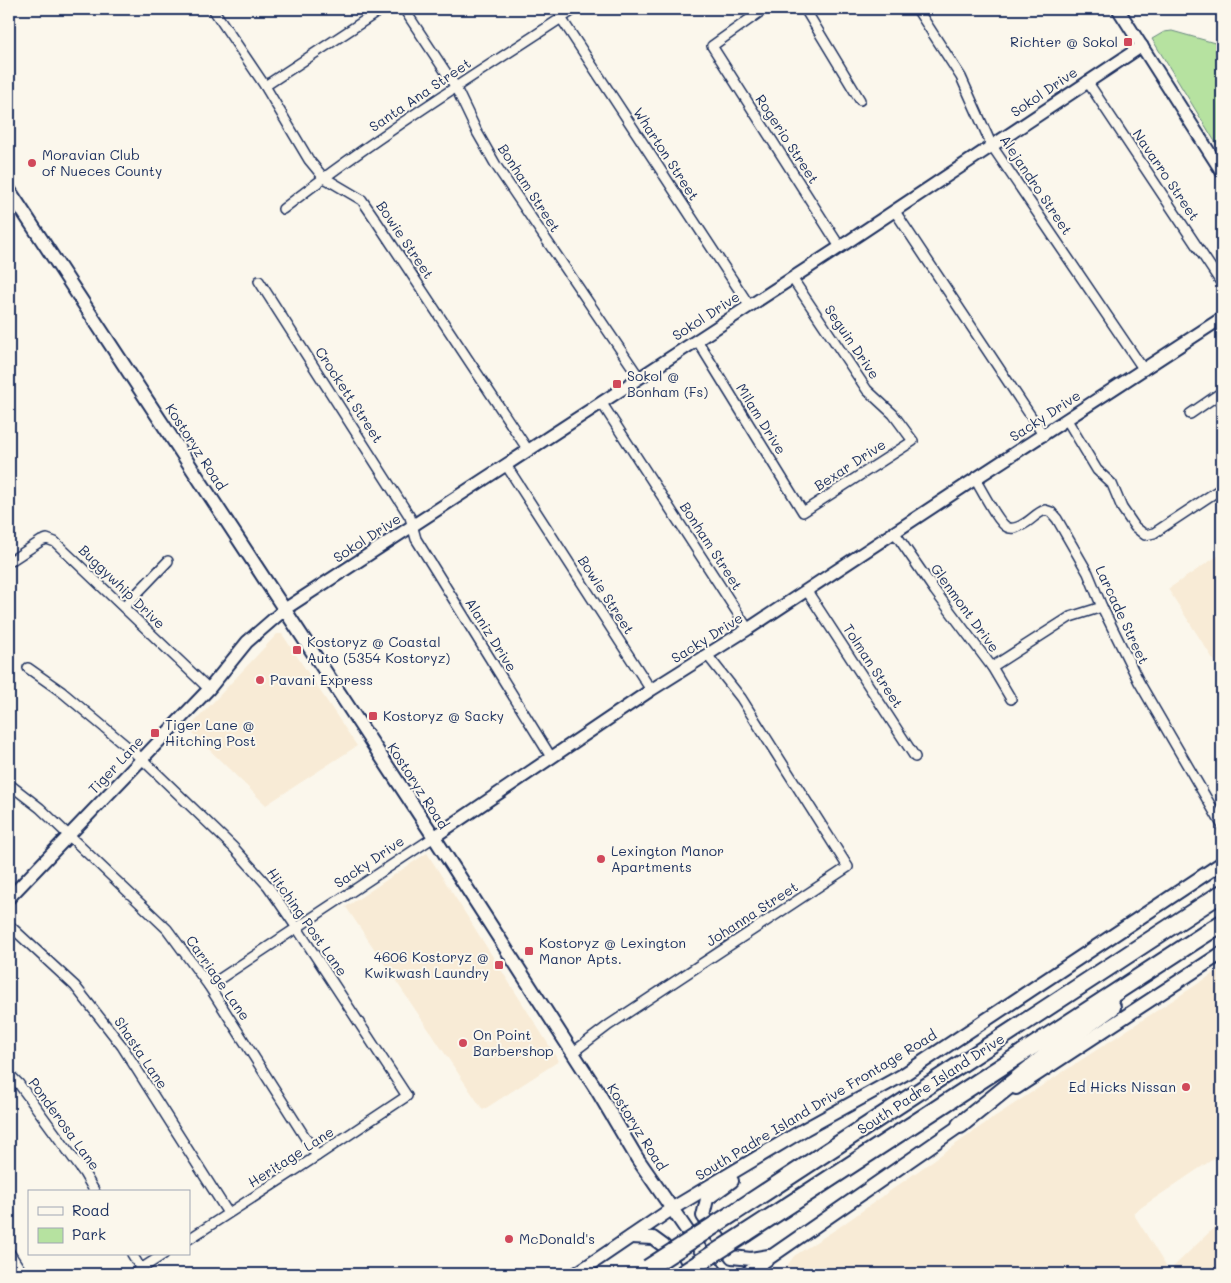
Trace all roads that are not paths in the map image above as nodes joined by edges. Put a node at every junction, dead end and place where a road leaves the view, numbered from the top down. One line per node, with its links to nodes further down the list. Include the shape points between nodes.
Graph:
1 (213, 9): 12 (street, Bowie Street)
2 (382, 9): 12 (street)
3 (404, 9): 13 (street, Bonham Street)
4 (575, 9): 9 (street, Santa Ana Street)
5 (764, 9): 21 (street, Rogerio Street, via 712,46)
6 (804, 9): 14 (street)
7 (917, 9): 15 (street, Alejandro Street, via 961,77)
8 (1118, 9): 10 (street)
9 (561, 18): 13 (street, Santa Ana Street); 25 (street, Wharton Street)
10 (1142, 46): 11 (street, Sokol Drive); 16 (street)
11 (1087, 81): 15 (street, Sokol Drive); 24 (street, Navarro Street)
12 (264, 86): 17 (street, Bowie Street)
13 (455, 86): 17 (street, Santa Ana Street); 29 (street, Bonham Street, via 476,132 497,167)
14 (860, 100)
15 (992, 146): 20 (street, Sokol Drive); 28 (street, Alejandro Street)
16 (1222, 172)
17 (323, 178): 19 (street, Santa Ana Street); 36 (street, Bowie Street, via 362,200)
18 (9, 190): 48 (main road, Kostoryz Road)
19 (283, 209)
20 (894, 210): 21 (street, Sokol Drive); 34 (street)
21 (840, 247): 22 (street, Sokol Drive)
22 (792, 278): 25 (street, Sokol Drive); 35 (street, Seguin Drive, via 867,390 893,414)
23 (258, 280): 41 (street, Crockett Street)
24 (1222, 284)
25 (749, 305): 27 (street, Sokol Drive)
26 (1222, 318): 28 (street, Sacky Drive)
27 (697, 340): 29 (street, Sokol Drive); 40 (street, Milam Drive)
28 (1144, 370): 33 (street, Sacky Drive)
29 (639, 377): 31 (street, Sokol Drive)
30 (1222, 392): 32 (street)
31 (601, 402): 36 (street, Sokol Drive); 49 (street, Bonham Street)
32 (1190, 414)
33 (1067, 420): 34 (street, Sacky Drive); 39 (street, via 1097,470 1112,484 1122,508 1145,535 1154,533)
34 (1044, 436): 38 (street, Sacky Drive)
35 (912, 441): 40 (street, Bexar Drive)
36 (528, 450): 37 (street, Sokol Drive)
37 (506, 465): 41 (street, Sokol Drive); 54 (street, Bowie Street)
38 (975, 479): 42 (street, Sacky Drive); 47 (street, Larcade Street, via 1006,527 1013,529 1039,512 1051,512 1088,573)
39 (1222, 488)
40 (803, 512)
41 (413, 526): 48 (street, Sokol Drive); 57 (street, Alaniz Drive, via 416,539)
42 (895, 533): 45 (street, Sacky Drive); 51 (street, Glenmont Drive)
43 (9, 562): 46 (street, Buggywhip Drive, via 41,541 55,542)
44 (168, 562): 46 (street)
45 (807, 590): 49 (street, Sacky Drive); 56 (street, Tolman Street)
46 (124, 607): 53 (street, Buggywhip Drive)
47 (1102, 607): 51 (street, via 1070,617); 60 (street, Larcade Street, via 1139,682)
48 (285, 609): 53 (street, Tiger Lane, via 247,642); 62 (main road, Kostoryz Road)
49 (748, 630): 50 (street, Sacky Drive)
50 (708, 656): 54 (street, Sacky Drive); 71 (street, Johanna Street, via 741,698 848,868 609,1025)
51 (992, 667): 55 (street, Glenmont Drive)
52 (28, 668): 58 (street, Hitching Post Lane)
53 (208, 689): 58 (street, Tiger Lane)
54 (651, 690): 57 (street, Sacky Drive)
55 (1011, 699)
56 (915, 756)
57 (550, 757): 62 (street, Sacky Drive)
58 (142, 759): 61 (street, Tiger Lane); 68 (street, Hitching Post Lane, via 234,848 268,886)
59 (9, 784): 61 (street, Carriage Lane)
60 (1222, 825)
61 (70, 836): 65 (street, Tiger Lane); 70 (street, Carriage Lane, via 167,929)
62 (434, 837): 68 (street, Sacky Drive); 71 (main road, Kostoryz Road)
63 (1222, 863): 75 (main road, South Padre Island Drive Frontage Road, via 903,1075)
64 (1222, 893): 86 (highway, South Padre Island Drive, bridge)
65 (9, 898)
66 (1222, 924): 74 (highway, via 1057,1047); 91 (highway, South Padre Island Drive, bridge)
67 (9, 925): 79 (street, Shasta Lane, via 75,986 116,1038)
68 (297, 928): 70 (street, Sacky Drive); 73 (street, Hitching Post Lane)
69 (1222, 953): 74 (main road)
70 (209, 986): 76 (street, Carriage Lane)
71 (572, 1053): 78 (main road, Kostoryz Road, via 637,1158)
72 (9, 1074): 77 (street, Ponderosa Lane)
73 (407, 1096): 76 (street, Heritage Lane)
74 (960, 1125): 85 (main road)
75 (805, 1129): 78 (main road, South Padre Island Drive Frontage Road); 85 (main road, via 707,1200 703,1216 732,1257)
76 (317, 1156): 79 (street, Heritage Lane)
77 (94, 1190)
78 (673, 1208): 81 (main road, South Padre Island Drive Frontage Road); 92 (main road, Kostoryz Road)
79 (228, 1213): 80 (street, Heritage Lane)
80 (190, 1237)
81 (630, 1237): 89 (main road, South Padre Island Drive Frontage Road); 90 (main road, via 653,1238 664,1246)
82 (9, 1252): 88 (street)
83 (133, 1256): 87 (street)
84 (161, 1256): 87 (street)
85 (773, 1256): 93 (main road); 94 (main road)
86 (643, 1271)
87 (137, 1272)
88 (23, 1274)
89 (576, 1274)
90 (678, 1274)
91 (682, 1274)
92 (717, 1274)
93 (746, 1274)
94 (762, 1274)

